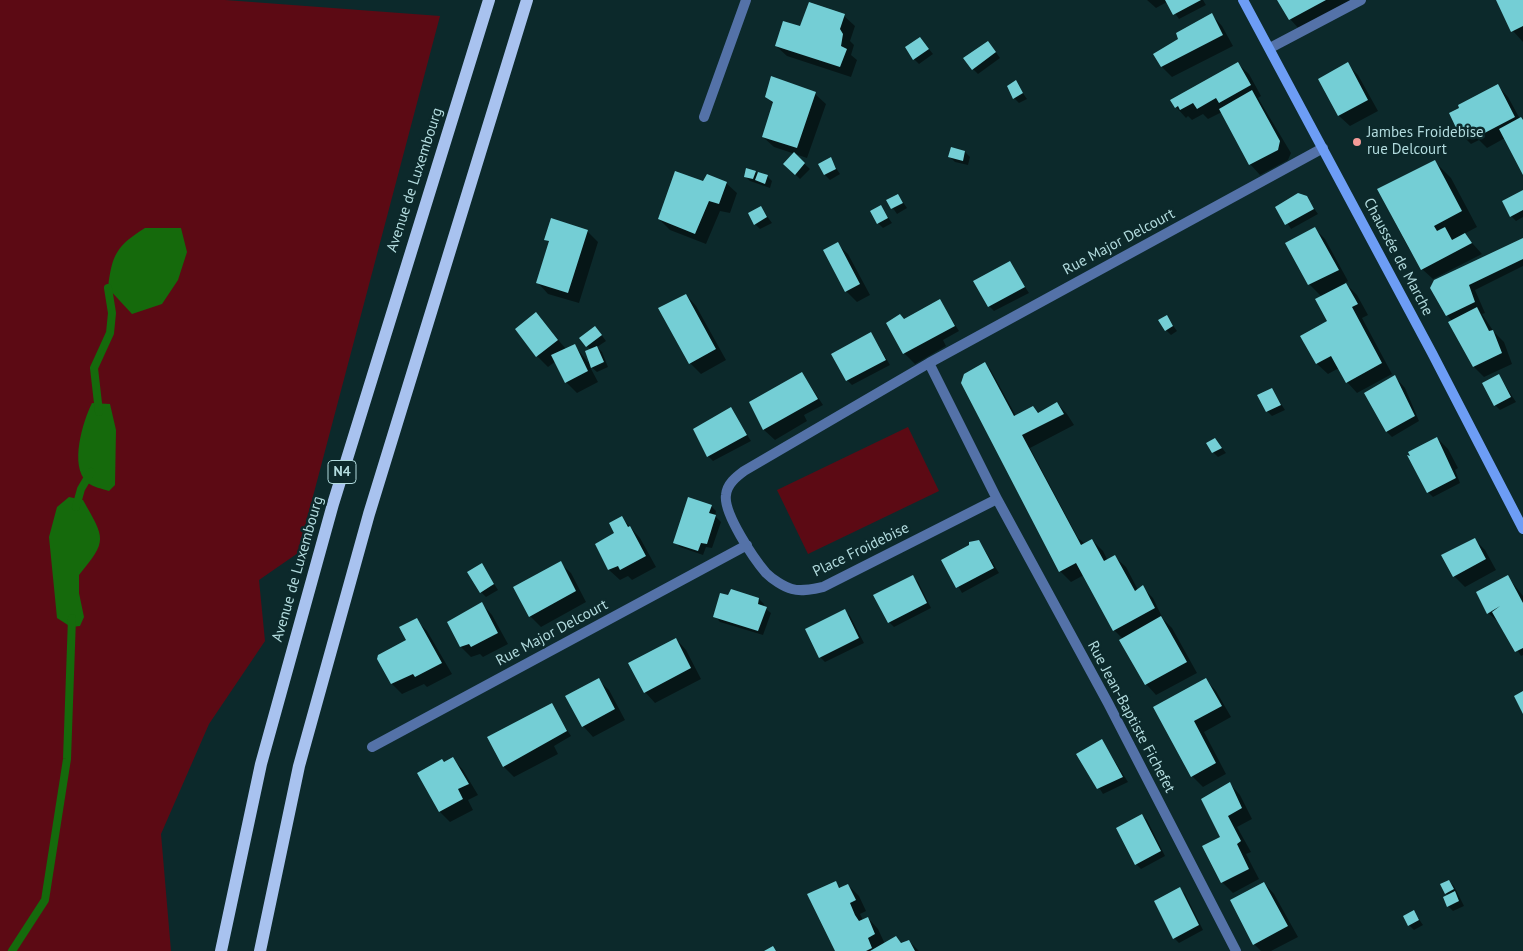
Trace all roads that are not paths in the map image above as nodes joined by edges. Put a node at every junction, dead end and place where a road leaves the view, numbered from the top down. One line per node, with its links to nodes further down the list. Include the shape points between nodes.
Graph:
1 (489, 0): 14 (main road, Avenue de Luxembourg / N4, via 333,504 261,764)
2 (527, 0): 15 (main road, N4, via 366,524 299,766)
3 (746, 0): 7 (street)
4 (1242, 0): 6 (main road, Chaussée de Marche)
5 (1361, 0): 6 (street)
6 (1270, 48): 8 (main road, Chaussée de Marche)
7 (704, 117)
8 (1324, 148): 9 (street, Rue Major Delcourt); 11 (main road, Chaussée de Marche)
9 (929, 363): 10 (street); 12 (street, Place Froidebise, via 736,478 726,494 726,504)
10 (997, 499): 12 (street, Place Froidebise, via 823,587 809,590 792,589 767,574); 16 (street, Rue Jean-Baptiste Fichefet, via 1108,703)
11 (1523, 529)
12 (746, 545): 13 (street, Rue Major Delcourt)
13 (372, 746)
14 (221, 951)
15 (260, 951)
16 (1236, 951)

